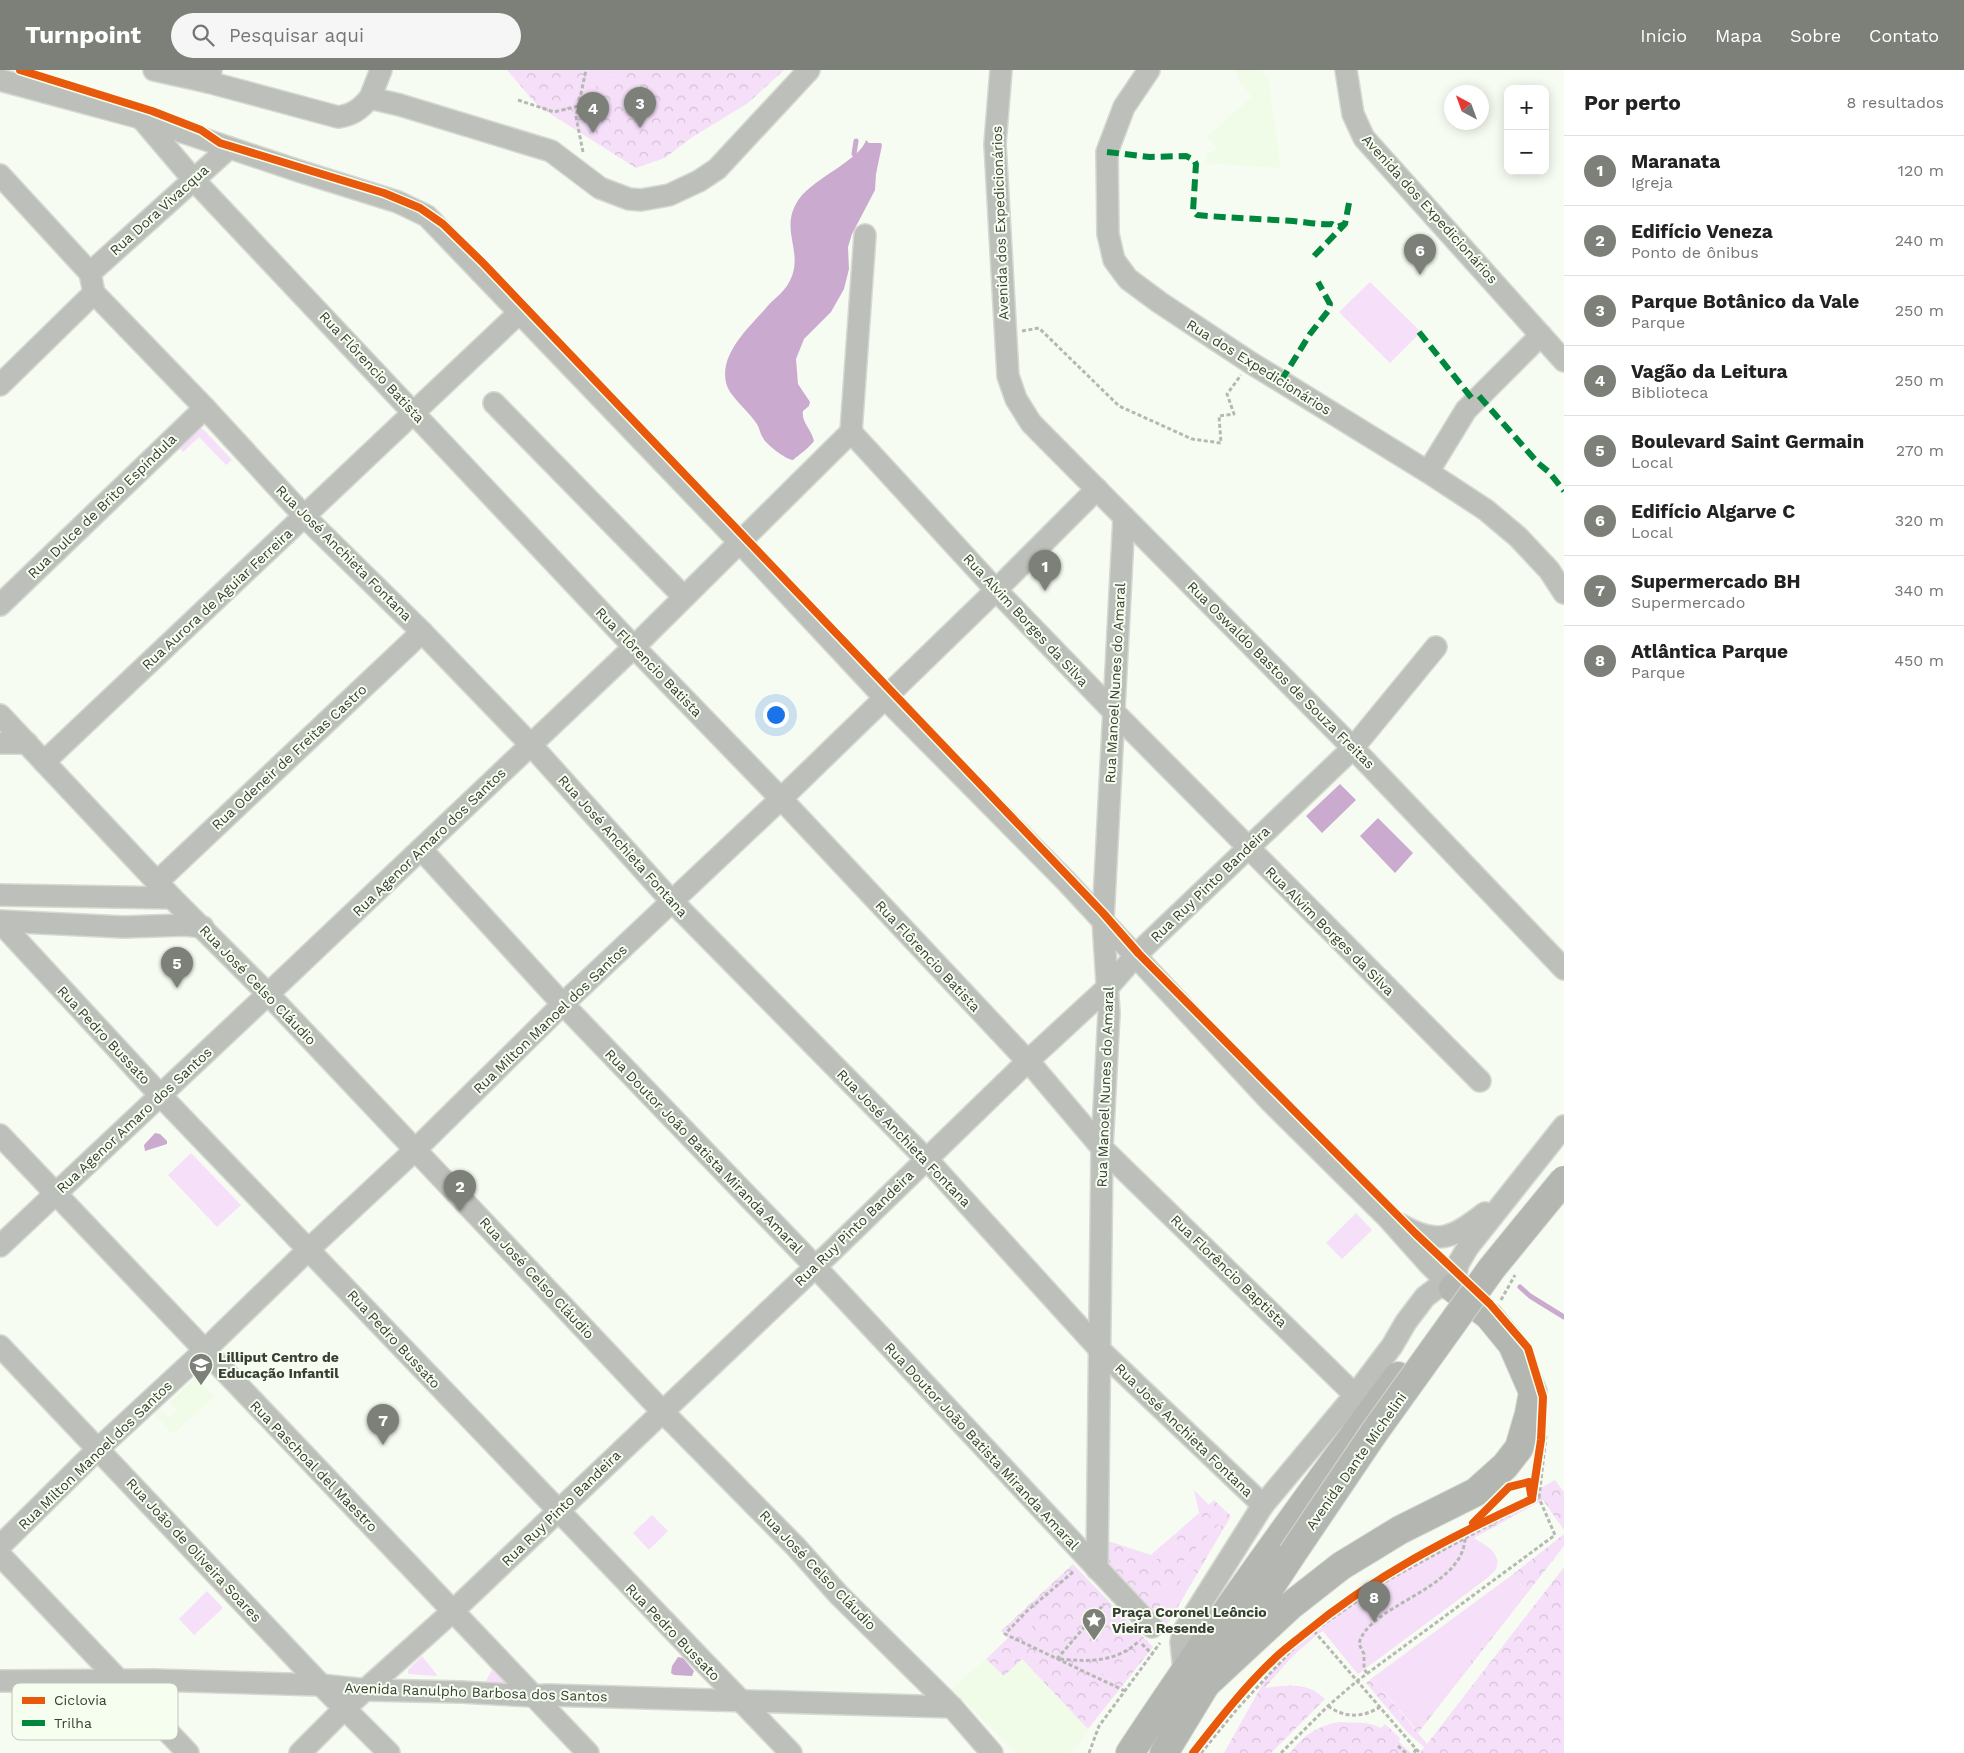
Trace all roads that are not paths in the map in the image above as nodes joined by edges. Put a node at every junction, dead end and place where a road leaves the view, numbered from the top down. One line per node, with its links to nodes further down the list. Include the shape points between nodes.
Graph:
1 (154, 70): 7 (street)
2 (382, 70): 9 (street)
3 (809, 70): 9 (street, via 717,168 699,181 669,195 641,200 615,195 600,188 540,146)
4 (1001, 70): 19 (street, Avenida dos Expedicionários, via 995,144)
5 (1149, 70): 25 (street, Rua dos Expedicionários, via 1124,107 1107,152 1108,234 1114,260 1128,279 1159,302 1250,363)
6 (1346, 70): 17 (street, Avenida dos Expedicionários, via 1353,114 1364,138)
7 (209, 76): 9 (street, via 338,117 358,111)
8 (0, 80): 10 (street)
9 (370, 98)
10 (141, 118): 11 (street); 12 (street, Rua Flôrencio Batista)
11 (229, 148): 12 (street, Rua Dora Vivacqua); 16 (street, via 398,202 427,216)
12 (193, 178): 15 (street, Rua Dora Vivacqua); 23 (street, Rua Flôrencio Batista)
13 (2, 182): 15 (street, Rua José Anchieta Fontana)
14 (865, 235): 24 (street)
15 (92, 283): 20 (street, Rua Dora Vivacqua); 22 (street, Rua José Anchieta Fontana)
16 (520, 312): 23 (street, Rua Aurora de Aguiar Ferreira); 29 (street)
17 (1541, 335): 18 (street, Avenida dos Expedicionários); 25 (street, via 1466,410)
18 (1564, 361)
19 (1008, 376): 26 (street, Rua Oswaldo Bastos de Souza Freitas, via 1016,399 1031,424)
20 (0, 385)
21 (494, 403): 32 (street)
22 (205, 408): 27 (street, Rua José Anchieta Fontana); 33 (street, Rua Dulce de Brito Espíndula)
23 (415, 413): 27 (street, Rua Aurora de Aguiar Ferreira); 35 (street, Rua Flôrencio Batista)
24 (851, 432): 29 (street, Rua Agenor Amaro dos Santos); 30 (street, Rua Alvim Borges da Silva)
25 (1428, 472): 31 (street, Rua dos Expedicionários, via 1486,510 1518,537 1549,570)
26 (1097, 490): 28 (street, Rua Oswaldo Bastos de Souza Freitas); 30 (street, Rua Milton Manoel dos Santos)
27 (305, 516): 34 (street, Rua José Anchieta Fontana); 44 (street, Rua Aurora de Aguiar Ferreira)
28 (1124, 517): 38 (street, Rua Manoel Nunes do Amaral); 43 (street, Rua Oswaldo Bastos de Souza Freitas)
29 (740, 542): 32 (street, Rua Agenor Amaro dos Santos); 37 (street)
30 (996, 590): 37 (street, Rua Milton Manoel dos Santos); 38 (street, Rua Alvim Borges da Silva)
31 (1564, 593)
32 (684, 597): 35 (street, Rua Agenor Amaro dos Santos)
33 (0, 605)
34 (422, 632): 42 (street, Rua José Anchieta Fontana); 48 (street, Rua Odeneir de Freitas Castro)
35 (634, 647): 42 (street, Rua Agenor Amaro dos Santos); 45 (street, Rua Flôrencio Batista)
36 (1436, 647): 43 (street, Rua Ruy Pinto Bandeira)
37 (885, 698): 45 (street, Rua Milton Manoel dos Santos); 52 (street)
38 (1114, 712): 46 (street, Rua Alvim Borges da Silva); 52 (street, Rua Manoel Nunes do Amaral)
39 (0, 714): 41 (street, Rua José Celso Cláudio)
40 (0, 743): 41 (street)
41 (27, 743): 44 (street, Rua José Celso Cláudio)
42 (530, 745): 47 (street, Rua Agenor Amaro dos Santos); 51 (street, Rua José Anchieta Fontana)
43 (1353, 748): 46 (street, Rua Ruy Pinto Bandeira); 57 (street, Rua Oswaldo Bastos de Souza Freitas)
44 (44, 762): 48 (street, Rua José Celso Cláudio)
45 (781, 799): 51 (street, Rua Milton Manoel dos Santos); 61 (street, Rua Flôrencio Batista)
46 (1248, 847): 56 (street, Rua Ruy Pinto Bandeira); 62 (street, Rua Alvim Borges da Silva)
47 (421, 849): 59 (street, Rua Agenor Amaro dos Santos); 60 (street, Rua Doutor João Batista Miranda Amaral)
48 (157, 882): 50 (street, Rua José Celso Cláudio)
49 (0, 895): 50 (street)
50 (172, 898): 54 (street, via 153,920); 55 (street, Rua José Celso Cláudio)
51 (673, 902): 60 (street, Rua Milton Manoel dos Santos); 68 (street, Rua José Anchieta Fontana)
52 (1103, 920): 56 (street); 58 (street, Rua Manoel Nunes do Amaral)
53 (0, 922): 54 (street); 63 (street, Rua Pedro Bussato)
54 (123, 927): 55 (street)
55 (203, 927): 59 (street, Rua José Celso Cláudio)
56 (1136, 956): 58 (street, Rua Ruy Pinto Bandeira); 73 (street, via 1271,1102)
57 (1564, 969)
58 (1108, 987): 61 (street, Rua Ruy Pinto Bandeira); 66 (street, Rua Manoel Nunes do Amaral)
59 (268, 994): 63 (street, Rua Agenor Amaro dos Santos); 67 (street, Rua José Celso Cláudio)
60 (563, 1004): 67 (street, Rua Milton Manoel dos Santos); 76 (street, Rua Doutor João Batista Miranda Amaral)
61 (1028, 1062): 66 (street, Rua Flôrencio Batista); 68 (street, Rua Ruy Pinto Bandeira)
62 (1480, 1081)
63 (160, 1095): 72 (street, Rua Agenor Amaro dos Santos); 75 (street, Rua Pedro Bussato)
64 (1564, 1126): 71 (street)
65 (0, 1135): 72 (street, Rua Paschoal del Maestro)
66 (1102, 1148): 79 (street, Rua Manoel Nunes do Amaral); 81 (street, Rua Florêncio Baptista)
67 (415, 1150): 75 (street, Rua Milton Manoel dos Santos); 82 (street, Rua José Celso Cláudio)
68 (926, 1159): 76 (street, Rua Ruy Pinto Bandeira); 79 (street, Rua José Anchieta Fontana)
69 (1564, 1164): 87 (main road, Avenida Dante Michelini, via 1480,1265)
70 (1564, 1180): 87 (main road, Avenida Dante Michelini, bridge, via 1487,1276 1373,1434)
71 (1513, 1191): 73 (street, via 1470,1225 1454,1234 1437,1238 1415,1233); 77 (street, via 1468,1247 1458,1264)
72 (54, 1194): 74 (street, Rua Agenor Amaro dos Santos); 80 (street, Rua Paschoal del Maestro)
73 (1388, 1218): 77 (street)
74 (0, 1246)
75 (309, 1249): 80 (street, Rua Milton Manoel dos Santos); 85 (street, Rua Pedro Bussato)
76 (815, 1266): 82 (street, Rua Ruy Pinto Bandeira); 89 (street, Rua Doutor João Batista Miranda Amaral)
77 (1453, 1288): 81 (street, via 1438,1287 1425,1297); 92 (main road, via 1489,1316 1512,1344 1533,1392 1520,1448 1506,1466 1476,1492 1400,1530 1341,1566)
78 (0, 1346): 83 (street, Rua João de Oliveira Soares)
79 (1101, 1351): 84 (street, Rua José Anchieta Fontana); 89 (street, Rua Manoel Nunes do Amaral)
80 (204, 1352): 83 (street, Rua Milton Manoel dos Santos); 90 (street, Rua Paschoal del Maestro)
81 (1355, 1395): 84 (street)
82 (662, 1411): 85 (street, Rua Ruy Pinto Bandeira); 102 (street, Rua José Celso Cláudio)
83 (98, 1449): 86 (street, Rua Milton Manoel dos Santos); 98 (street, Rua João de Oliveira Soares)
84 (1263, 1505): 92 (street, via 1183,1632 1181,1642)
85 (558, 1512): 90 (street, Rua Ruy Pinto Bandeira); 101 (street, Rua Pedro Bussato)
86 (0, 1546)
87 (1283, 1548): 92 (main road, Avenida Dante Michelini)
88 (0, 1555): 93 (street)
89 (1097, 1569): 91 (street, Rua Doutor João Batista Miranda Amaral)
90 (453, 1611): 99 (street, Rua Ruy Pinto Bandeira); 100 (street, Rua Paschoal del Maestro)
91 (1146, 1634)
92 (1195, 1678): 111 (main road, Avenida Dante Michelini); 112 (main road, Avenida Dante Michelini)
93 (120, 1679): 94 (street, Avenida Ranulpho Barbosa dos Santos); 95 (street, Avenida Ranulpho Barbosa dos Santos); 96 (street)
94 (153, 1680): 97 (street); 98 (street, Avenida Ranulpho Barbosa dos Santos)
95 (0, 1681)
96 (124, 1683)
97 (152, 1683)
98 (321, 1685): 99 (street, Avenida Ranulpho Barbosa dos Santos); 103 (street, Rua João de Oliveira Soares)
99 (367, 1690): 100 (street, Avenida Ranulpho Barbosa dos Santos); 103 (street, Rua Ruy Pinto Bandeira)
100 (533, 1696): 101 (street, Avenida Ranulpho Barbosa dos Santos); 108 (street, Rua Paschoal del Maestro)
101 (738, 1700): 102 (street, Avenida Ranulpho Barbosa dos Santos); 109 (street, Rua Pedro Bussato)
102 (952, 1707): 110 (street, Rua José Celso Cláudio)
103 (345, 1708): 106 (street, Rua Ruy Pinto Bandeira); 107 (street, Rua João de Oliveira Soares)
104 (176, 1740): 105 (street)
105 (188, 1753)
106 (300, 1753)
107 (389, 1753)
108 (588, 1753)
109 (791, 1753)
110 (992, 1753)
111 (1130, 1753)
112 (1164, 1753)

